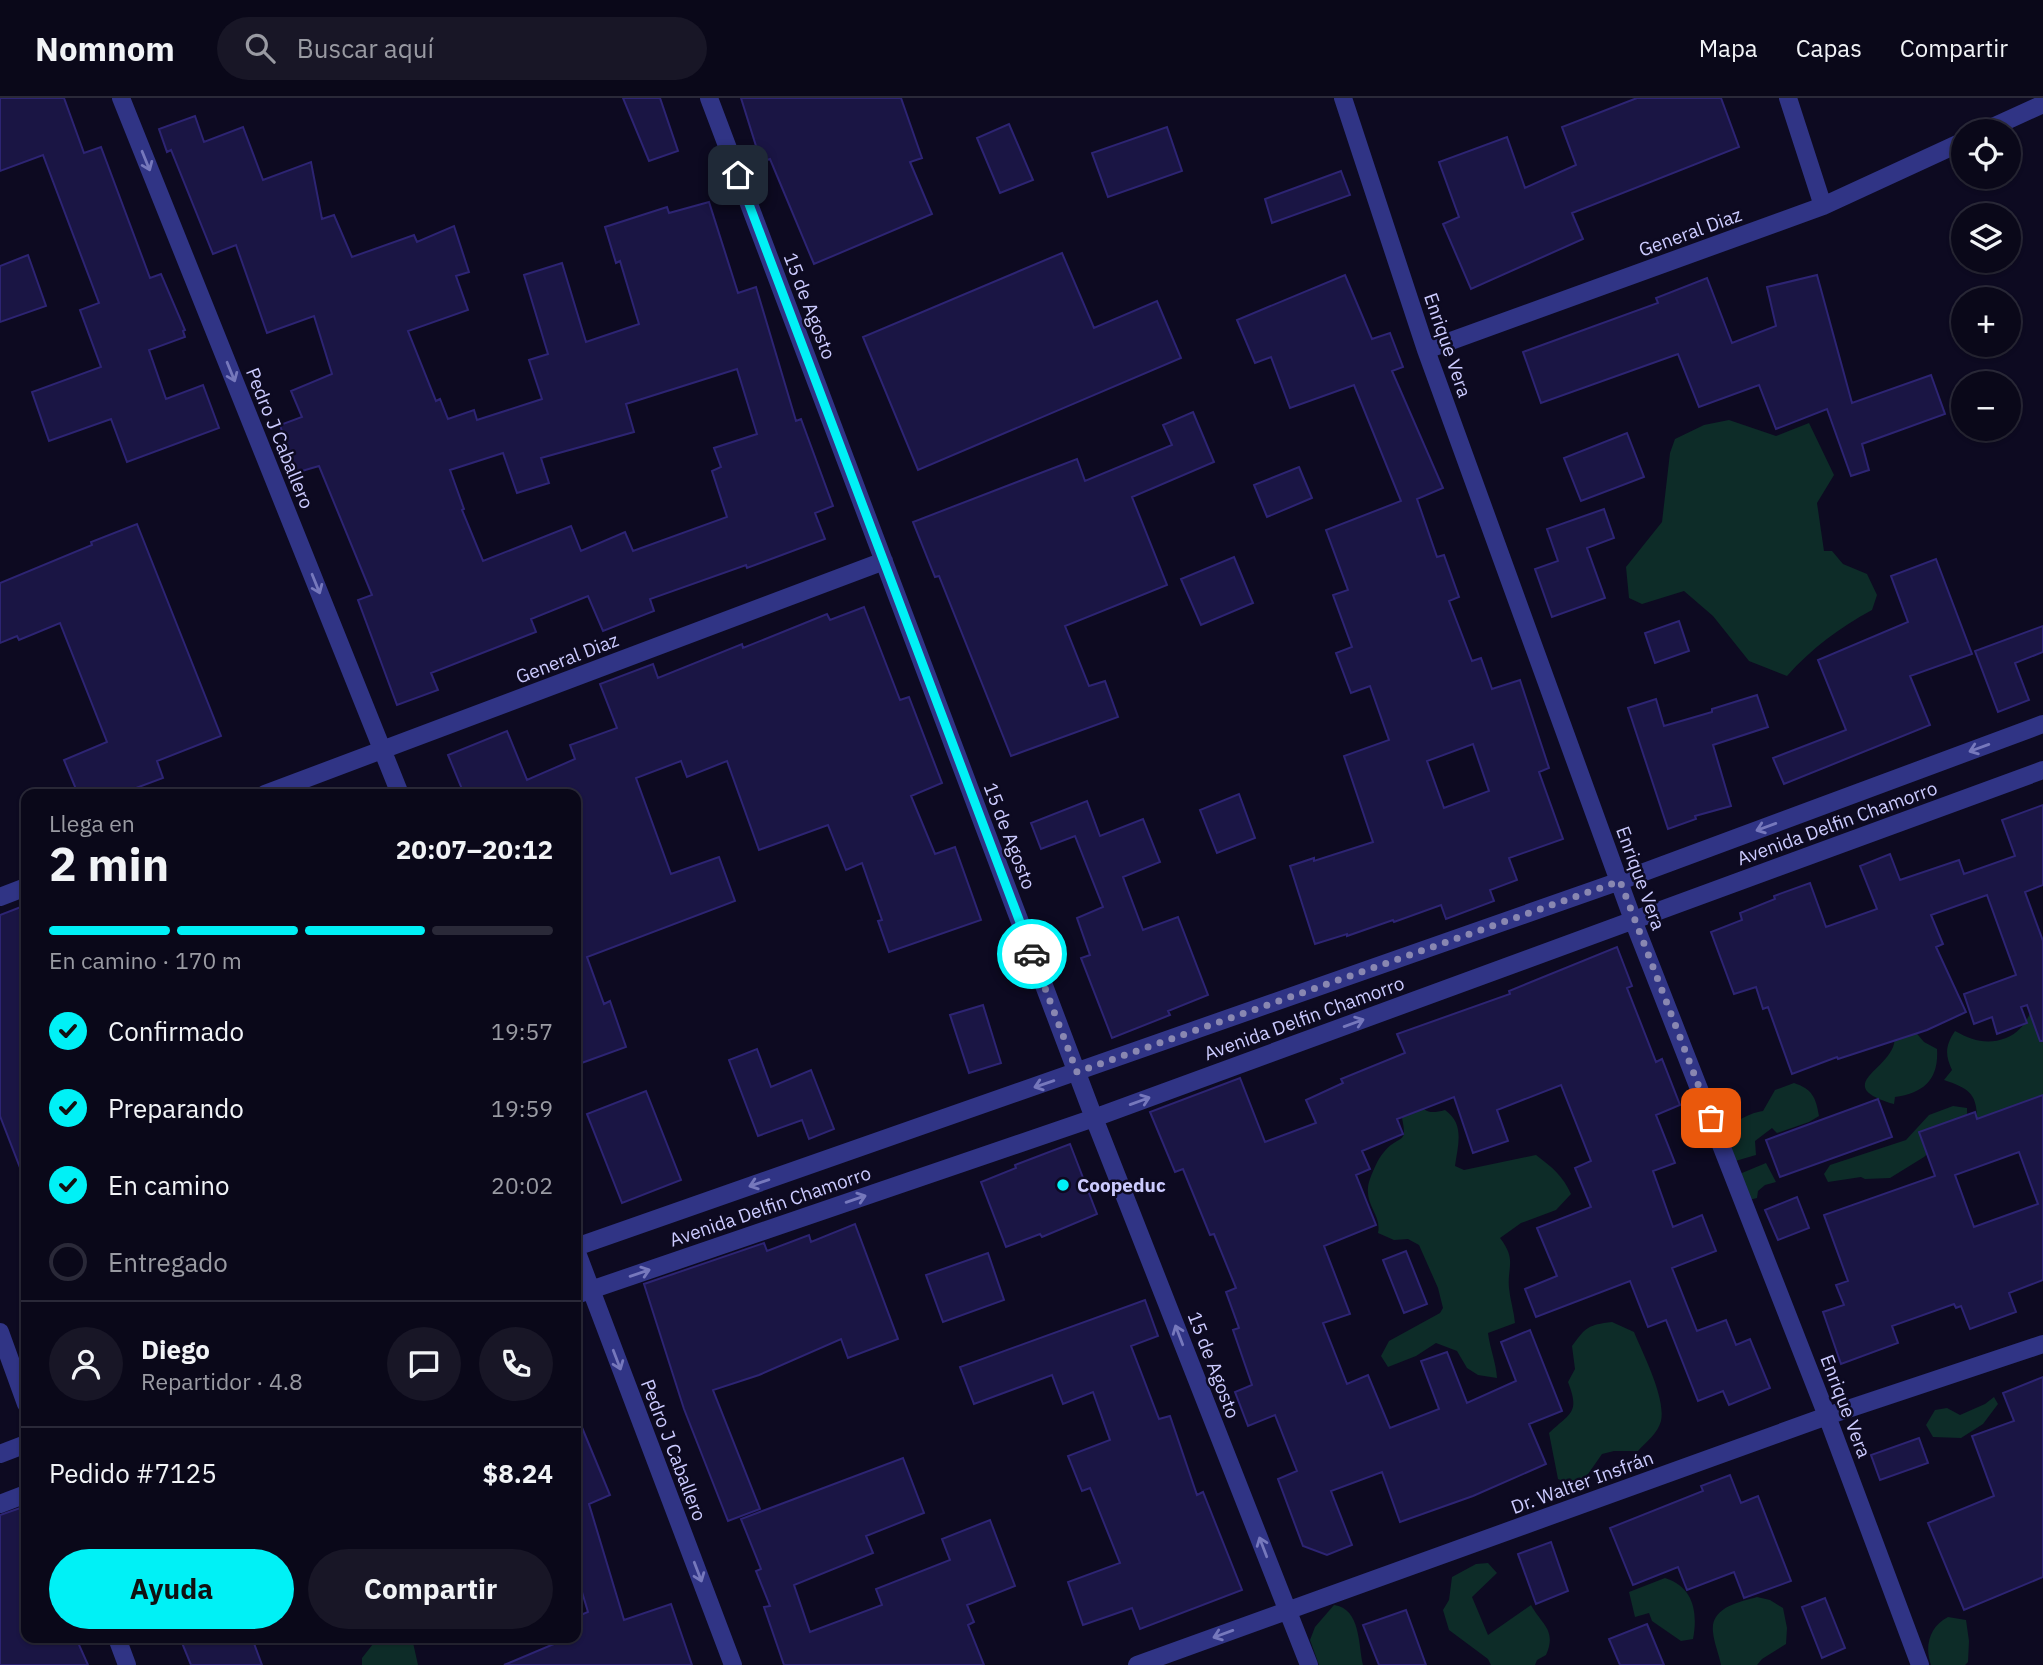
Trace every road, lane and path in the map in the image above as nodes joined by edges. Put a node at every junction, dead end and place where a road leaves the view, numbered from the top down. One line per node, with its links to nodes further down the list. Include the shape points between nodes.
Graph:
1 (121, 98): 12 (street, Pedro J Caballero, one-way to 12)
2 (709, 98): 10 (street, 15 de Agosto)
3 (1343, 98): 9 (street, Enrique Vera)
4 (1788, 98): 8 (street)
5 (2043, 104): 6 (street)
6 (2010, 119)
7 (1951, 147): 8 (street, General Diaz)
8 (1823, 206): 9 (street, General Diaz)
9 (1426, 350): 16 (street, Enrique Vera)
10 (884, 561): 12 (street, General Diaz); 20 (street, 15 de Agosto)
11 (2043, 724): 16 (street, Avenida Delfin Chamorro, one-way to 16)
12 (382, 749): 14 (street, General Diaz); 15 (street, Pedro J Caballero)
13 (2043, 770): 19 (street, Avenida Delfin Chamorro)
14 (278, 789)
15 (398, 789)
16 (1620, 881): 19 (street, Enrique Vera); 20 (street, Avenida Delfin Chamorro)
17 (21, 889): 18 (street)
18 (0, 897)
19 (1633, 920): 21 (street, Avenida Delfin Chamorro, one-way to 19); 27 (street, Enrique Vera)
20 (1077, 1072): 21 (street, 15 de Agosto); 22 (street, Avenida Delfin Chamorro, one-way to 22)
21 (1094, 1118): 23 (street, Avenida Delfin Chamorro, one-way to 21); 32 (street, 15 de Agosto, one-way to 21)
22 (581, 1246)
23 (583, 1292): 35 (street, Pedro J Caballero, one-way to 35)
24 (0, 1332): 26 (street)
25 (2043, 1345): 27 (street, Dr. Walter Insfrán)
26 (21, 1390)
27 (1827, 1416): 32 (street, Dr. Walter Insfrán); 38 (street, Enrique Vera)
28 (21, 1446): 29 (street)
29 (0, 1454)
30 (21, 1496): 31 (street)
31 (0, 1504)
32 (1287, 1610): 36 (street, Dr. Walter Insfrán, one-way to 36); 37 (street, 15 de Agosto)
33 (119, 1643): 34 (street)
34 (127, 1665)
35 (733, 1665)
36 (1137, 1665)
37 (1309, 1665)
38 (1920, 1665)

